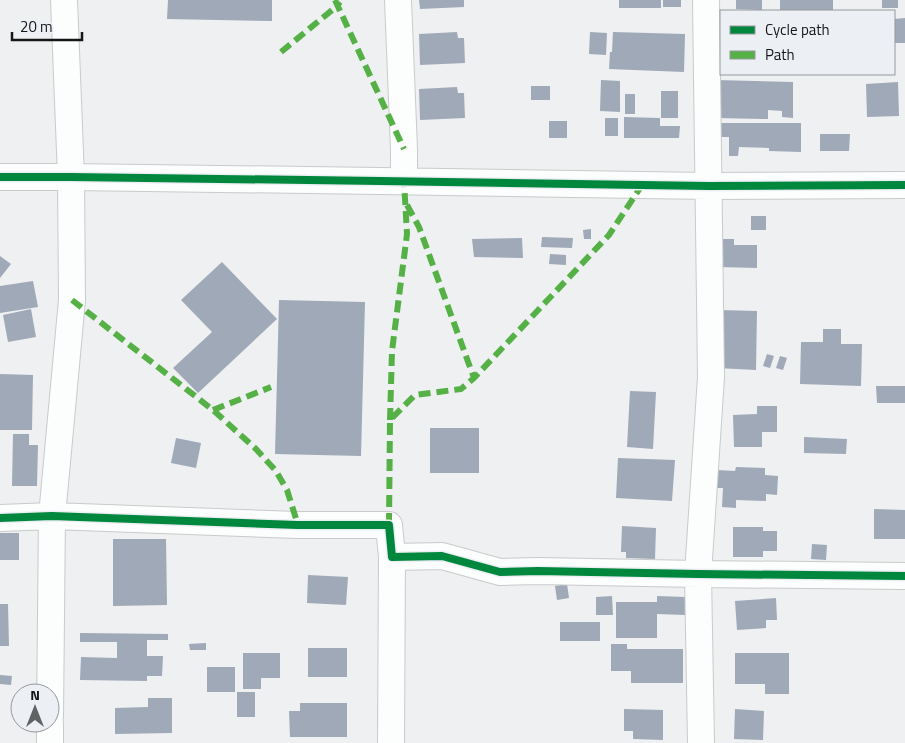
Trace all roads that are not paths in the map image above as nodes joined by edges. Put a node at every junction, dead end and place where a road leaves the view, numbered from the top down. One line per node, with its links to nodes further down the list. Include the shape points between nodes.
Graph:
1 (64, 0): 4 (street)
2 (398, 0): 6 (street)
3 (706, 0): 8 (street)
4 (70, 177): 5 (street); 6 (street); 9 (street, via 72,300)
5 (0, 178)
6 (404, 181): 8 (street)
7 (905, 184): 8 (street)
8 (709, 186): 12 (street, via 711,377)
9 (52, 516): 10 (street); 11 (street, via 389,525); 14 (street)
10 (0, 518)
11 (392, 557): 12 (street, via 442,556 500,572); 15 (street)
12 (698, 574): 13 (street); 16 (street)
13 (905, 576)
14 (50, 683)
15 (391, 743)
16 (701, 743)

